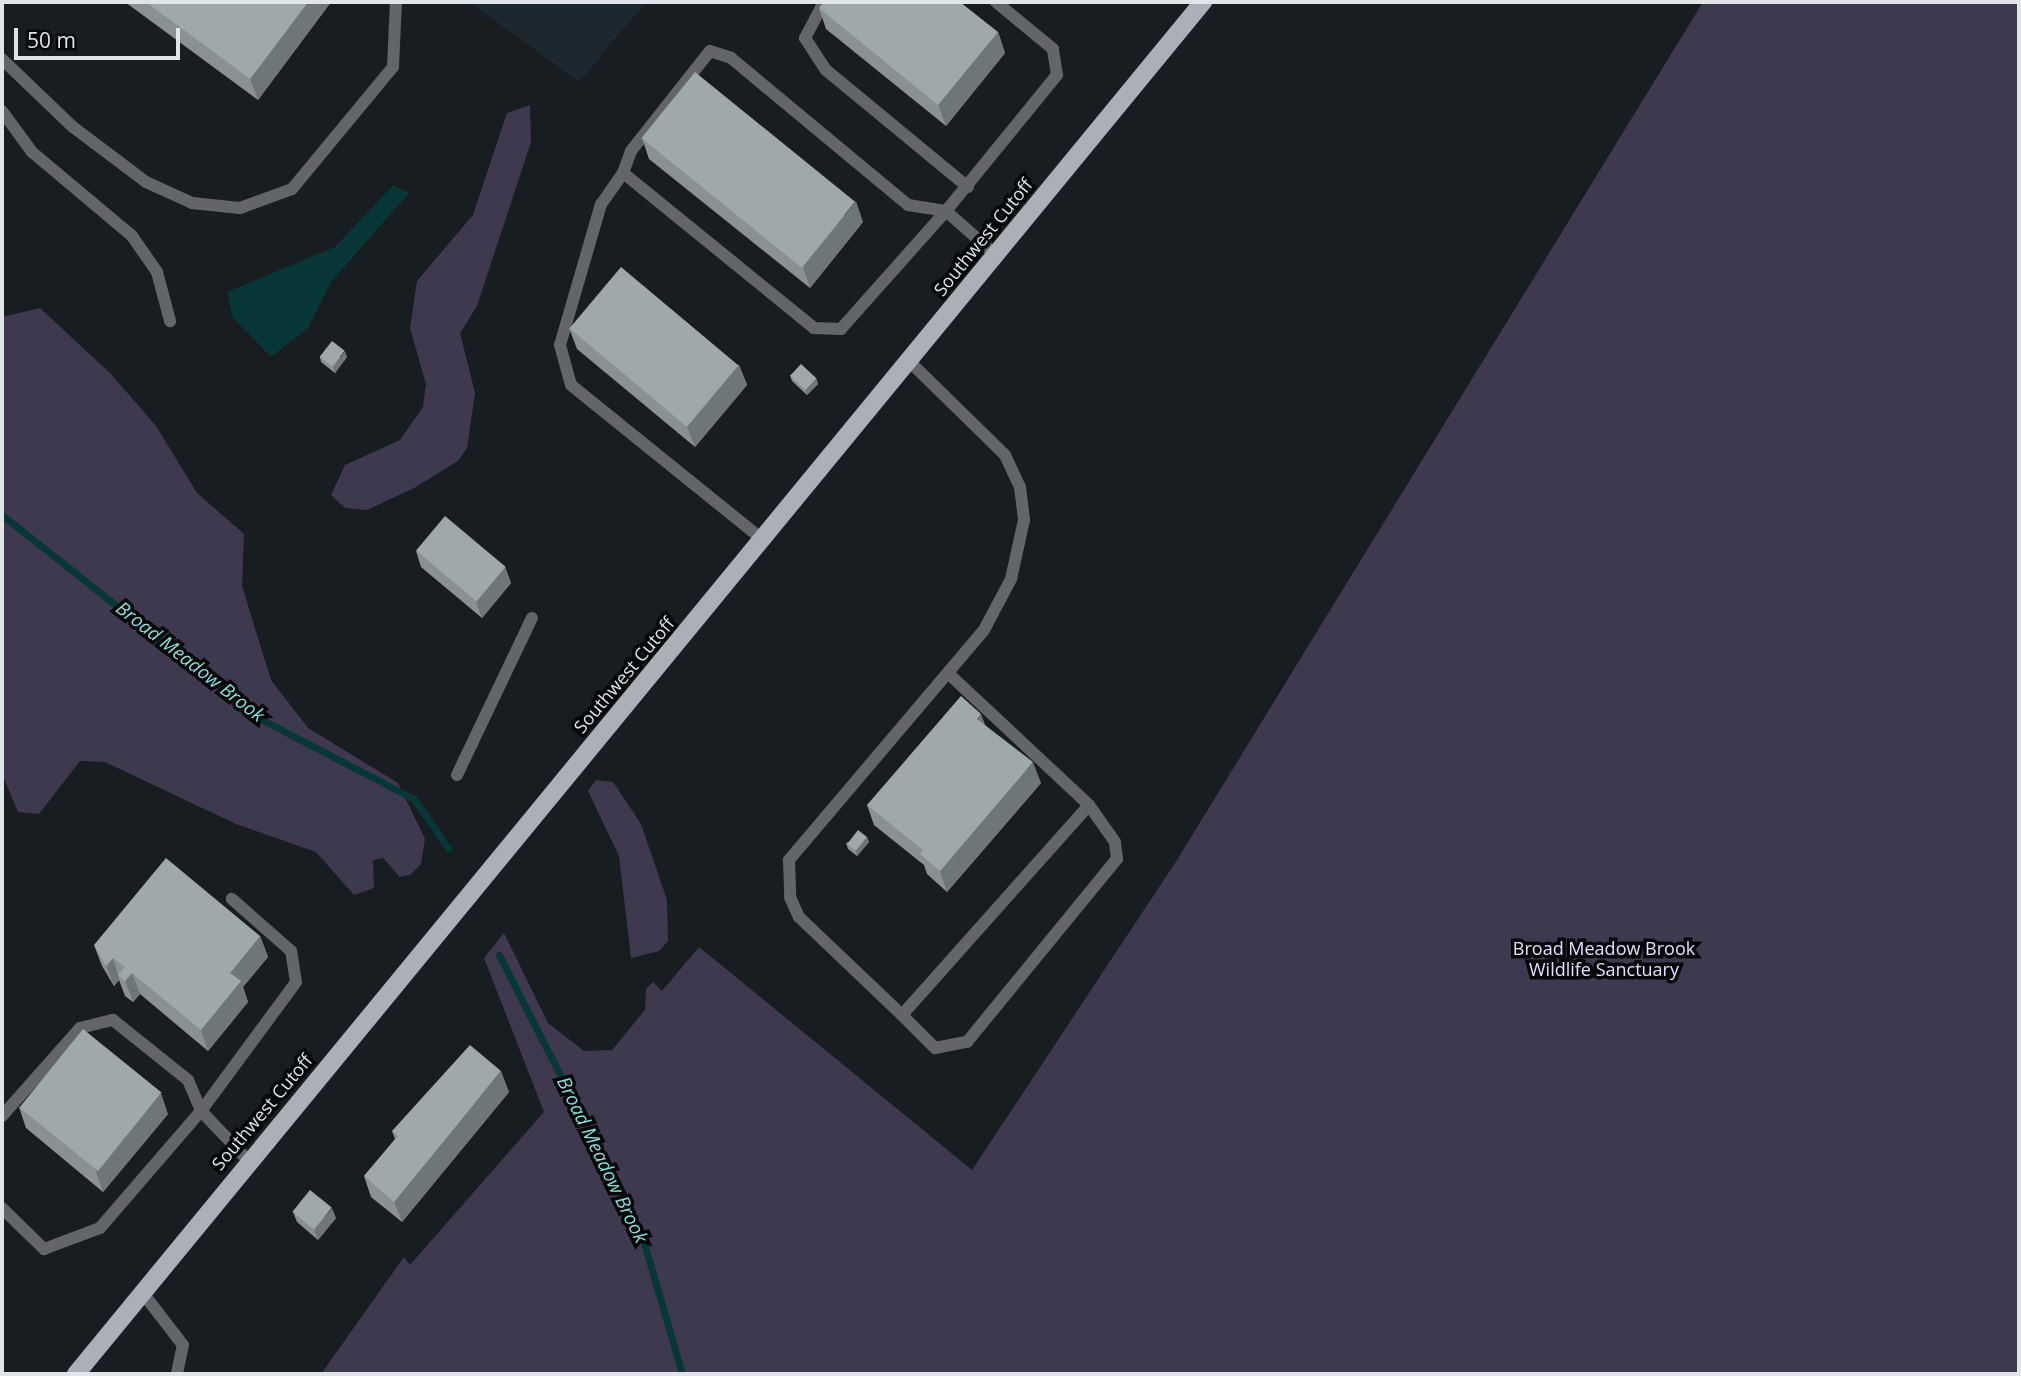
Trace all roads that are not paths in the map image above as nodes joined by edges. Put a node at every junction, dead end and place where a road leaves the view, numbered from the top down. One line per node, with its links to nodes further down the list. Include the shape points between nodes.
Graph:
1 (396, 2): 5 (lane, via 393,67 292,189 240,208 192,203 146,182 73,127)
2 (824, 2): 8 (lane, via 805,38 826,70)
3 (996, 2): 8 (lane, via 1053,49 1057,75)
4 (1203, 2): 10 (main road, Southwest Cutoff)
5 (2, 59)
6 (2, 111): 11 (lane, via 32,152 132,236 157,272)
7 (623, 173): 9 (lane, via 814,328 841,329); 9 (lane, via 631,151 710,51 731,58 908,205); 13 (lane, via 601,204 560,345 570,385)
8 (968, 187): 9 (lane)
9 (947, 211): 10 (lane)
10 (996, 255): 12 (main road, Southwest Cutoff)
11 (170, 321)
12 (910, 362): 13 (main road, Southwest Cutoff); 15 (lane, via 988,435 1020,487 1024,520 1011,579)
13 (763, 540): 22 (main road, Southwest Cutoff)
14 (532, 618): 16 (lane)
15 (949, 674): 17 (lane); 19 (lane, via 789,860 790,897 799,917)
16 (457, 775)
17 (1089, 805): 19 (lane); 19 (lane, via 1115,842 1117,859 967,1042 935,1048)
18 (232, 900): 20 (lane, via 291,951 296,982)
19 (902, 1015)
20 (201, 1111): 21 (lane, via 188,1080 113,1020 80,1028); 22 (lane); 23 (lane, via 100,1228 44,1249)
21 (2, 1116)
22 (249, 1161): 24 (main road, Southwest Cutoff)
23 (2, 1208)
24 (142, 1293): 25 (main road, Southwest Cutoff); 26 (lane, via 183,1345)
25 (76, 1374)
26 (177, 1374)

